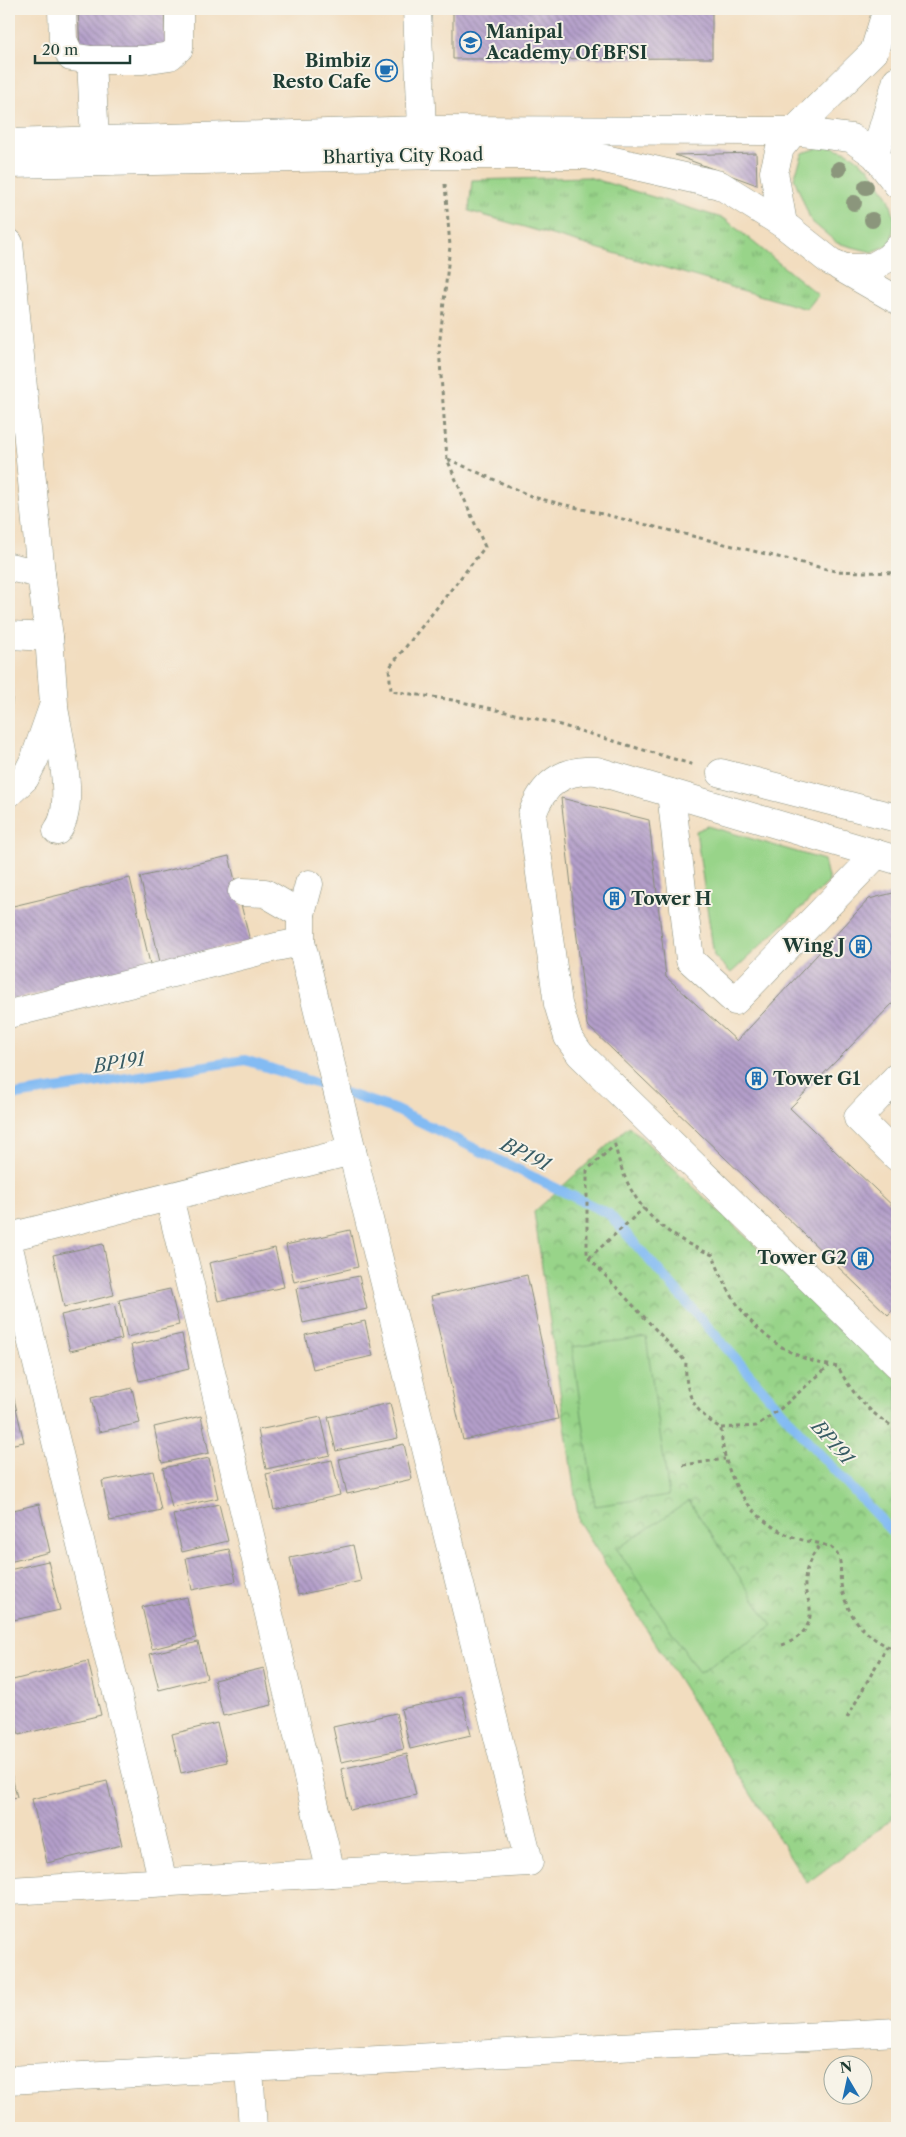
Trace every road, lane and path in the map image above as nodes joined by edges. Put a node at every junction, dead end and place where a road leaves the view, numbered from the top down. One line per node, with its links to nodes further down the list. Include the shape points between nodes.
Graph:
1 (62, 9): 5 (street, via 63,40 71,57)
2 (179, 9): 5 (street, via 179,48 170,56 143,60)
3 (417, 9): 7 (street)
4 (887, 9): 8 (street, via 874,52)
5 (91, 60): 9 (street)
6 (897, 80): 11 (street)
7 (422, 130): 8 (street, Bhartiya City Road); 9 (street, Bhartiya City Road)
8 (794, 131): 11 (street, Bhartiya City Road, via 851,138); 15 (street, via 780,148 774,172)
9 (95, 141): 10 (street, Bhartiya City Road)
10 (9, 143)
11 (875, 155): 14 (street, Bhartiya City Road)
12 (9, 164): 15 (street, Bhartiya City Road, via 587,155 720,186)
13 (444, 178): 20 (path, via 450,246 439,348)
14 (897, 184)
15 (783, 224): 18 (street, Bhartiya City Road)
16 (9, 244): 23 (street)
17 (897, 249): 18 (street, Bhartiya City Road, via 888,258 867,267 845,268)
18 (831, 262): 19 (street, Bhartiya City Road)
19 (897, 300)
20 (447, 459): 22 (path, via 533,497 835,571); 27 (path, via 485,547 390,668 391,691 453,700 550,722)
21 (9, 566): 23 (street)
22 (897, 573)
23 (41, 574): 25 (street)
24 (9, 635): 25 (street)
25 (50, 637): 26 (street)
26 (54, 704): 28 (street, via 35,758 24,778); 31 (street, via 66,786 65,816)
27 (721, 773): 30 (street)
28 (9, 793)
29 (671, 793): 32 (street); 32 (street, via 690,960 735,1001); 46 (street, via 597,771 582,770 555,780 536,801 532,815 556,994 568,1037 594,1069)
30 (897, 818)
31 (57, 831)
32 (887, 857)
33 (309, 884): 35 (street)
34 (242, 892): 35 (street, via 265,893)
35 (301, 914): 36 (street)
36 (301, 942): 37 (street); 39 (street)
37 (9, 1014)
38 (897, 1077): 40 (street, via 858,1118)
39 (352, 1151): 41 (street); 57 (street, via 529,1862)
40 (897, 1158)
41 (169, 1197): 43 (street); 57 (street)
42 (644, 1208): 45 (path); 45 (path, via 627,1184 615,1145 588,1170); 47 (path, via 672,1236 713,1255 732,1299 764,1335 787,1350)
43 (9, 1237)
44 (9, 1248): 58 (street)
45 (589, 1258): 48 (path, via 686,1362 687,1389 692,1401 699,1412)
46 (897, 1364)
47 (830, 1365): 48 (path, via 756,1426); 49 (path, via 838,1368 864,1406)
48 (721, 1428): 50 (path)
49 (897, 1429)
50 (725, 1459): 51 (path); 52 (path, via 737,1489 757,1515 798,1539)
51 (683, 1465)
52 (821, 1544): 53 (path, via 813,1554 805,1575 810,1608 807,1626 793,1642); 54 (path, via 830,1547 840,1559 844,1598 850,1613 872,1638)
53 (782, 1645)
54 (887, 1646): 55 (path); 56 (path)
55 (897, 1650)
56 (847, 1718)
57 (331, 1873): 58 (street)
58 (163, 1882): 59 (street)
59 (9, 1891)
60 (897, 2032): 61 (street)
61 (249, 2069): 62 (street); 63 (street)
62 (9, 2080)
63 (253, 2128)

